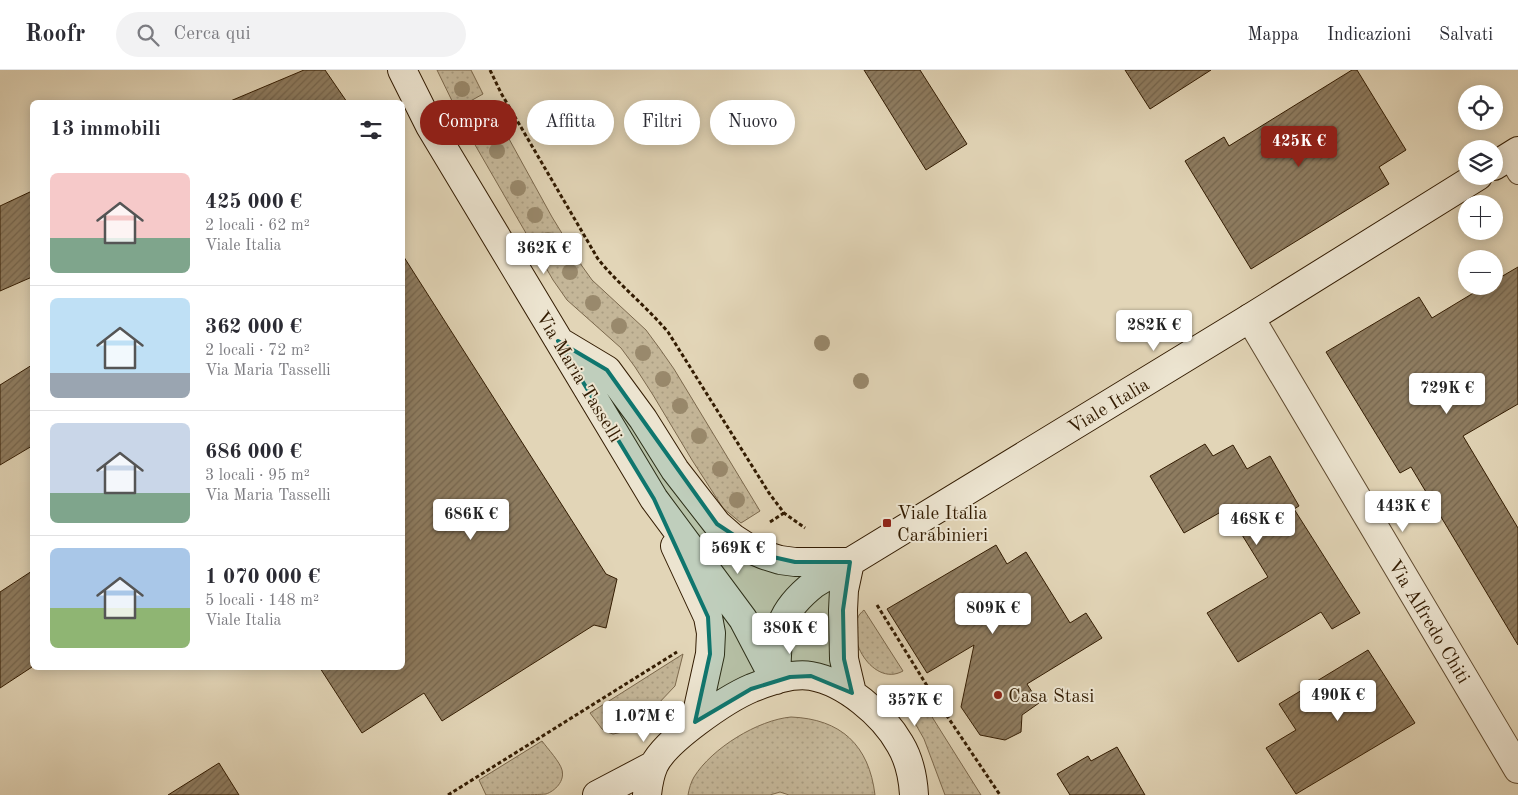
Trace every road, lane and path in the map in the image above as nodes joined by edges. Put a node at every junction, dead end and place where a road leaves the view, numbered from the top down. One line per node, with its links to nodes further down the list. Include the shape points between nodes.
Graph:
1 (402, 70): 5 (street, Via Maria Tasselli, via 430,126)
2 (490, 70): 7 (path, via 598,259 668,332)
3 (1464, 185): 4 (street, Viale Italia)
4 (1250, 318): 10 (street, Viale Italia); 17 (street, Via Alfredo Chiti)
5 (558, 341): 6 (street, Via Maria Tasselli); 9 (street, via 607,370 675,470 717,524)
6 (654, 499): 12 (street, Via Maria Tasselli); 13 (street, Via Maria Tasselli, via 743,619)
7 (784, 513): 8 (path); 9 (path, via 763,526)
8 (806, 529)
9 (750, 549): 10 (street, via 795,562)
10 (850, 562): 13 (street, Viale Italia, via 803,592 783,617 778,636); 14 (street, via 843,610 844,659)
11 (877, 604): 22 (path)
12 (708, 617): 15 (street, Via Maria Tasselli, via 710,654); 19 (path, via 682,649)
13 (776, 680): 14 (street, via 811,676); 15 (street, via 751,689)
14 (852, 693): 18 (street, via 888,726 900,744)
15 (695, 722): 16 (street)
16 (654, 765): 20 (street); 21 (street)
17 (1518, 769)
18 (916, 790)
19 (448, 795)
20 (597, 795)
21 (646, 795)
22 (1000, 795)

